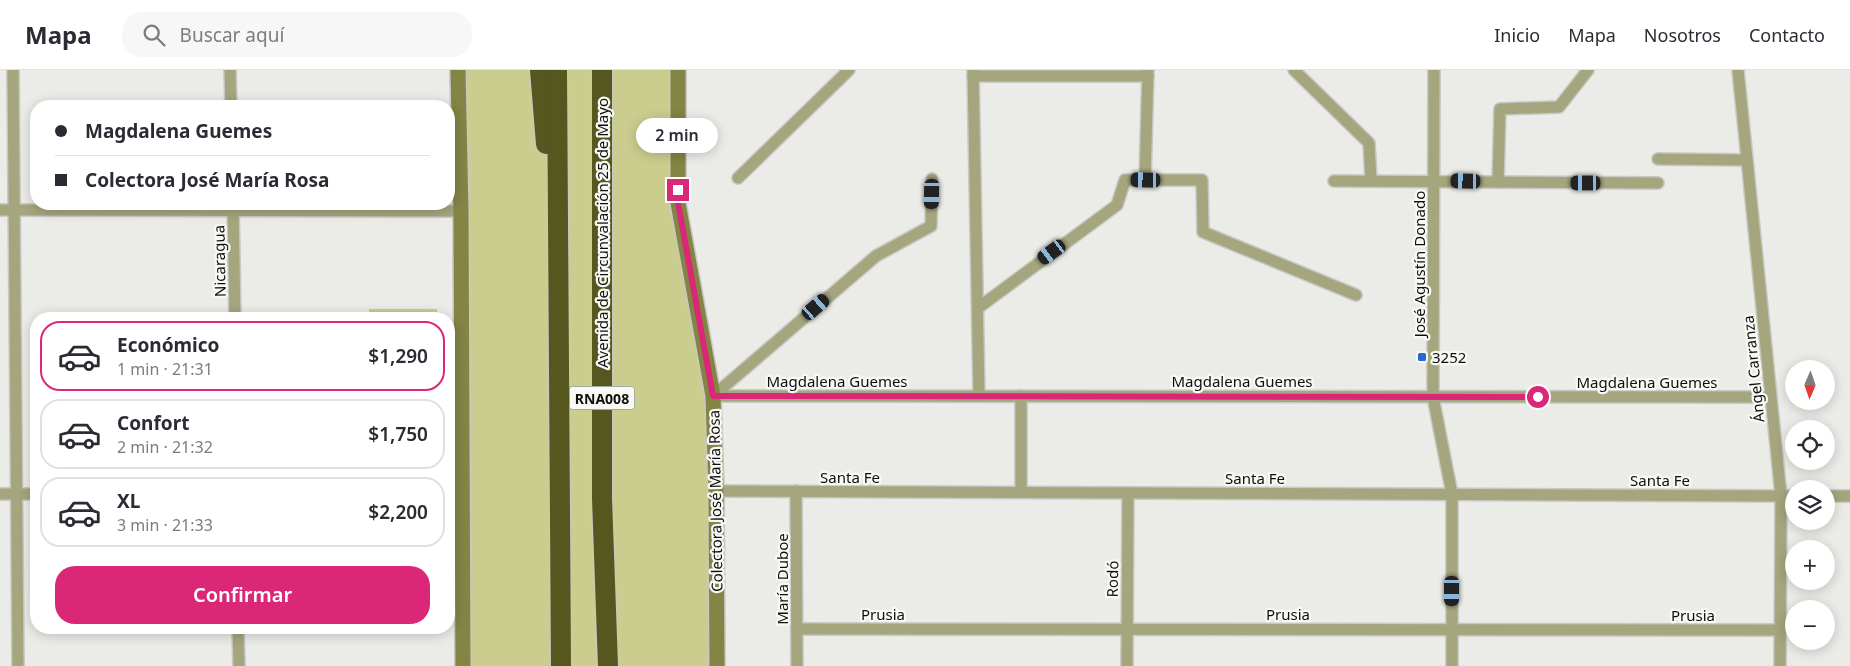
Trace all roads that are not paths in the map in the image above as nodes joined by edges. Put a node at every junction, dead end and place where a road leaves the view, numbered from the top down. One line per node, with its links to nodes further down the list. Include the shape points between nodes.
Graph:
1 (13, 70): 29 (street)
2 (230, 70): 16 (street)
3 (458, 70): 33 (main road)
4 (540, 70): 34 (highway)
5 (558, 70): 34 (highway, RNA008)
6 (602, 70): 17 (highway, Avenida de Circunvalación 25 de Mayo / RNA008)
7 (609, 70): 17 (highway)
8 (678, 70): 38 (main road, Colectora José María Rosa, via 678,203)
9 (849, 70): 20 (street)
10 (1294, 70): 24 (street, via 1369,143)
11 (1434, 70): 25 (street, José Agustín Donado)
12 (1588, 70): 26 (street, via 1559,107 1500,109)
13 (1738, 70): 19 (street, Ángel Carranza)
14 (973, 73): 15 (street); 36 (street)
15 (1148, 73): 22 (street)
16 (231, 100)
17 (602, 130): 65 (highway, Avenida de Circunvalación 25 de Mayo / RNA008, via 602,488)
18 (1658, 159): 19 (street)
19 (1747, 160): 42 (street, Ángel Carranza)
20 (738, 178)
21 (932, 179): 38 (street, via 931,226 876,256)
22 (1146, 180): 35 (street, via 1202,180 1203,232); 36 (street, via 1125,180 1118,205)
23 (1334, 181): 24 (street)
24 (1371, 181): 25 (street)
25 (1434, 181): 26 (street); 41 (street, José Agustín Donado)
26 (1498, 182): 27 (street)
27 (1658, 183)
28 (0, 210): 29 (street)
29 (14, 210): 30 (street); 48 (street)
30 (30, 210)
31 (233, 210): 37 (street, Nicaragua)
32 (404, 210): 33 (street)
33 (461, 211): 51 (main road)
34 (558, 291): 64 (highway, RNA008)
35 (1356, 295)
36 (978, 308): 39 (street)
37 (235, 312)
38 (713, 396): 39 (street, Magdalena Guemes); 43 (main road, Colectora José María Rosa)
39 (979, 396): 40 (street, Magdalena Guemes)
40 (1022, 396): 41 (street, Magdalena Guemes); 45 (street)
41 (1433, 397): 42 (street, Magdalena Guemes); 50 (street, José Agustín Donado)
42 (1770, 397): 52 (street, Ángel Carranza)
43 (716, 491): 44 (street, Santa Fe); 66 (main road, Colectora José María Rosa)
44 (796, 491): 45 (street, Santa Fe); 56 (street, María Duboe)
45 (1021, 492): 46 (street, Santa Fe)
46 (1128, 493): 50 (street, Santa Fe); 57 (street, Rodó)
47 (0, 494): 48 (street)
48 (16, 494): 49 (street); 61 (street)
49 (30, 494)
50 (1452, 494): 52 (street, Santa Fe); 58 (street, José Agustín Donado)
51 (455, 495): 63 (main road)
52 (1780, 496): 53 (street, Santa Fe); 59 (street, Ángel Carranza)
53 (1785, 496)
54 (1835, 496): 55 (street)
55 (1850, 496)
56 (797, 629): 57 (street, Prusia); 67 (street, María Duboe)
57 (1126, 629): 58 (street, Prusia); 68 (street, Rodó)
58 (1452, 630): 59 (street, Prusia); 69 (street, José Agustín Donado)
59 (1780, 630): 70 (street, Ángel Carranza)
60 (238, 634): 62 (street)
61 (18, 666)
62 (239, 666)
63 (463, 666)
64 (561, 666)
65 (608, 666)
66 (717, 666)
67 (797, 666)
68 (1127, 666)
69 (1452, 666)
70 (1780, 666)

